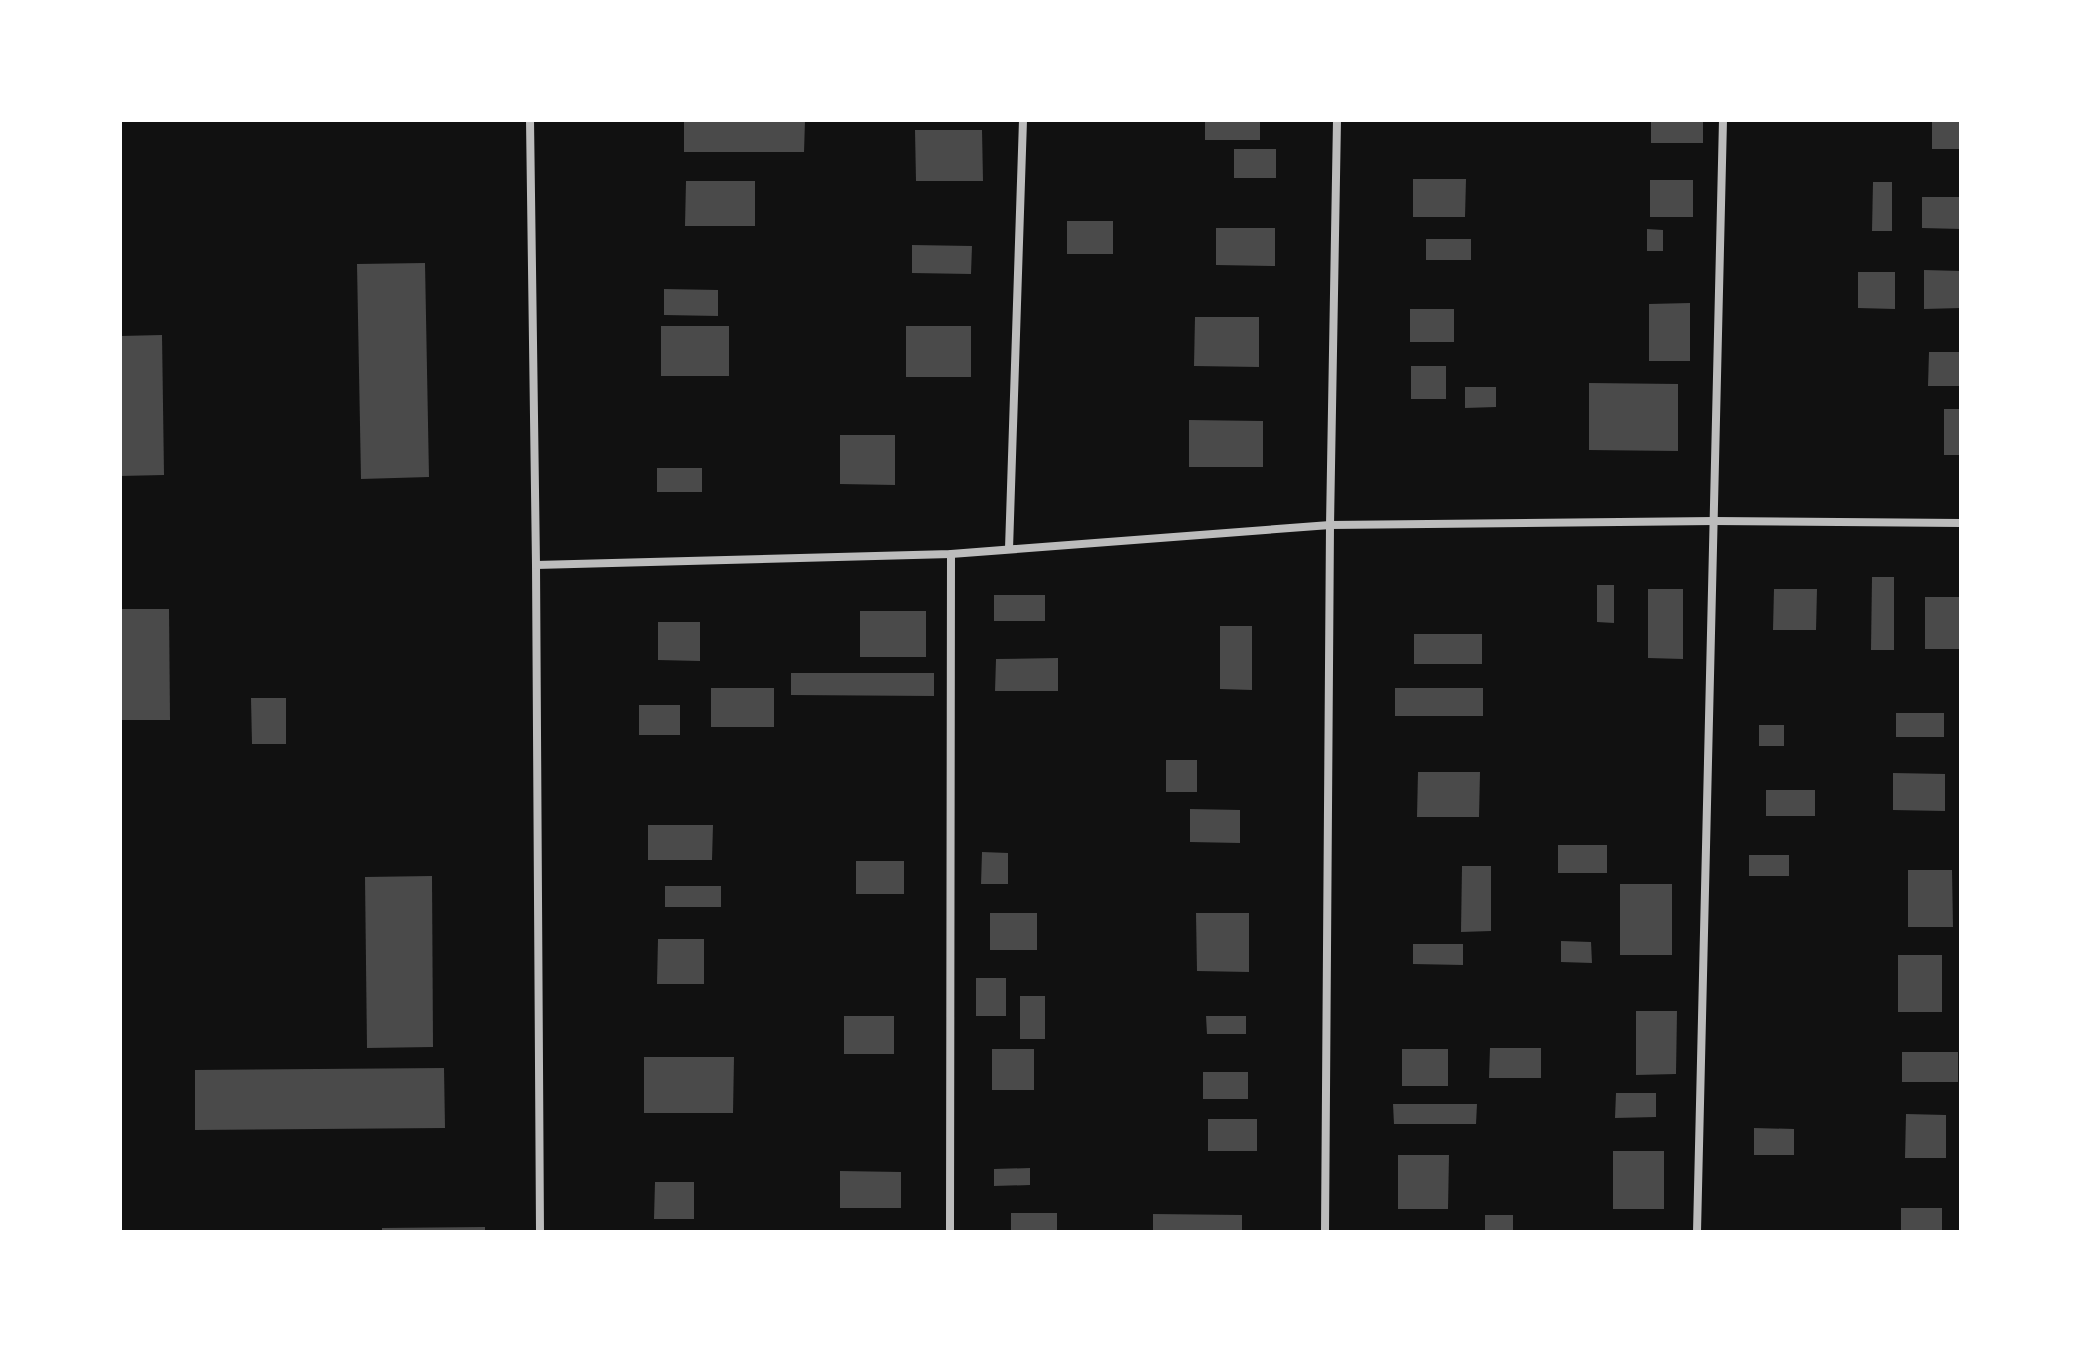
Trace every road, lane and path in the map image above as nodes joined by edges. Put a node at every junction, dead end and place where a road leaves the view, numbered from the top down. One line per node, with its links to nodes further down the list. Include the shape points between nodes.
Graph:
1 (530, 120): 10 (street)
2 (1023, 120): 8 (street)
3 (1337, 120): 7 (street)
4 (1723, 120): 5 (street)
5 (1714, 521): 6 (street); 7 (street); 14 (street)
6 (1961, 523)
7 (1330, 525): 8 (street); 13 (street)
8 (1009, 549): 9 (street)
9 (951, 554): 10 (street); 12 (street)
10 (536, 565): 11 (street)
11 (540, 1232)
12 (950, 1232)
13 (1325, 1232)
14 (1697, 1232)

